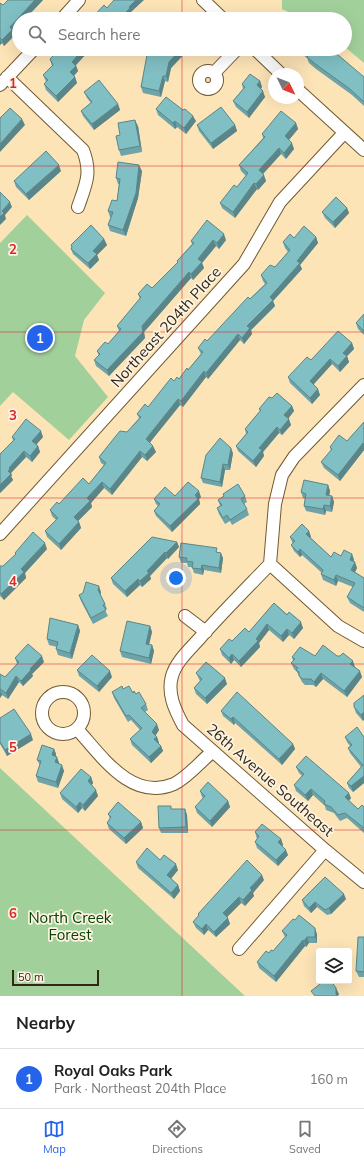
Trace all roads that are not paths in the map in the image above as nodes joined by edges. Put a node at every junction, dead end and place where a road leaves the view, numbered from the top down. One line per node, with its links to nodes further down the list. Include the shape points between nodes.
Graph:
1 (79, 0): 3 (street)
2 (203, 0): 4 (street)
3 (68, 12)
4 (216, 12)
5 (27, 56): 10 (street)
6 (230, 56): 9 (street)
7 (262, 56): 8 (street)
8 (275, 68)
9 (214, 73)
10 (4, 81): 14 (street, via 82,150 87,162 88,179)
11 (304, 96): 12 (street)
12 (344, 133): 13 (street); 16 (street, Northeast 204th Place, via 280,202 244,264)
13 (364, 150)
14 (78, 206)
15 (364, 385): 17 (street, via 294,457 282,475 275,504)
16 (0, 534)
17 (270, 564): 19 (street); 20 (street, via 338,626)
18 (185, 616): 19 (street)
19 (206, 632): 22 (street, 26th Avenue Southeast, via 180,661 172,676 171,691 174,709 183,725)
20 (364, 641)
21 (77, 728): 22 (street, via 119,775 134,785 148,787 174,784)
22 (212, 752): 23 (street, 26th Avenue Southeast)
23 (325, 850): 24 (street, 26th Avenue Southeast); 25 (street)
24 (364, 882)
25 (239, 949)

